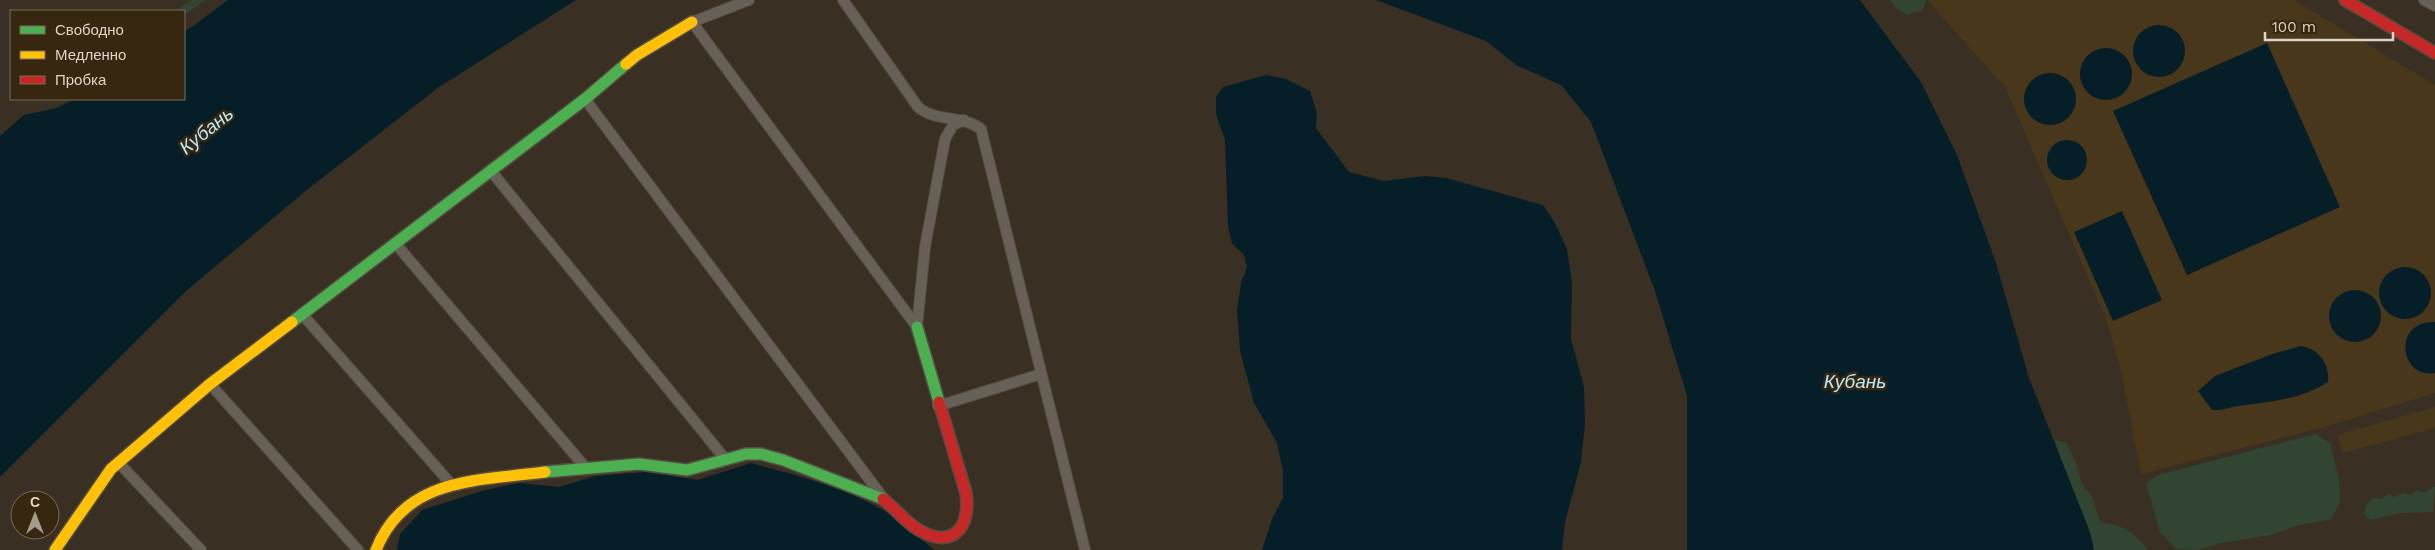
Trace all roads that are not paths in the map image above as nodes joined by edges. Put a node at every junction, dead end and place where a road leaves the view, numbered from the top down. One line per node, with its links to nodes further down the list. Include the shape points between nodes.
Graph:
1 (749, 0): 6 (street)
2 (843, 0): 9 (street, via 918,107 929,113)
3 (2345, 0): 7 (street)
4 (2424, 0): 5 (street)
5 (2435, 6)
6 (692, 22): 8 (street, via 637,55); 13 (street)
7 (2435, 53)
8 (585, 99): 10 (street); 21 (street)
9 (964, 120): 13 (street, via 953,125 944,139 925,247); 14 (street, via 981,129)
10 (491, 171): 11 (street); 17 (street)
11 (394, 243): 12 (street); 19 (street)
12 (302, 314): 15 (street); 20 (street)
13 (916, 327): 16 (street)
14 (1041, 374): 16 (street); 26 (street)
15 (210, 384): 18 (street); 24 (street)
16 (938, 406): 21 (street, via 966,493 965,523 950,536 934,536 919,530)
17 (726, 460): 19 (street, via 688,470 639,464); 21 (street, via 746,454 761,454)
18 (118, 462): 22 (street); 23 (street)
19 (585, 467): 20 (street)
20 (451, 484): 25 (street, via 408,504 384,530)
21 (884, 499)
22 (55, 550)
23 (200, 550)
24 (358, 550)
25 (376, 550)
26 (1085, 550)

